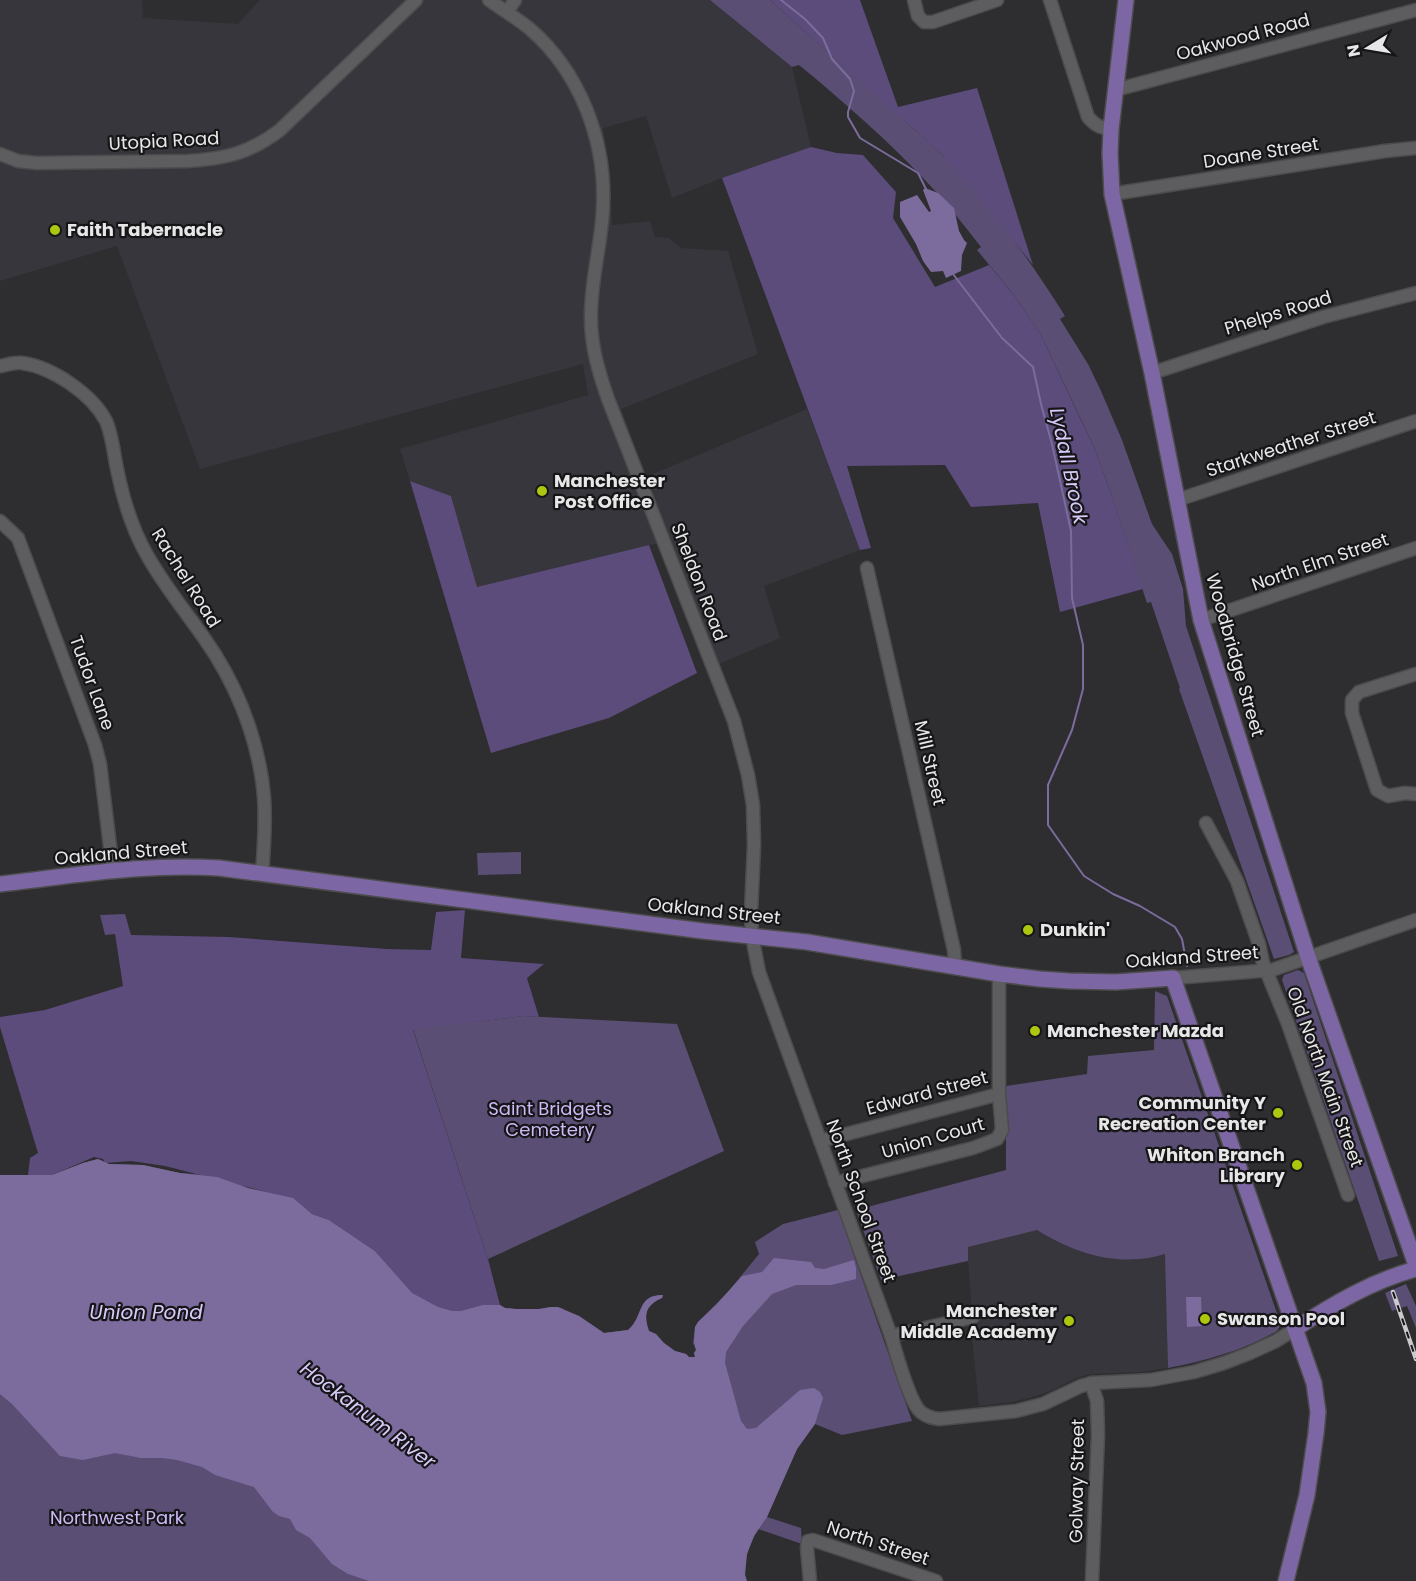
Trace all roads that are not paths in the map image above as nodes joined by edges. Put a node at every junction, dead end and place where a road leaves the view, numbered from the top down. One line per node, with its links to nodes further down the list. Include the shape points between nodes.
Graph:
1 (416, 0): 13 (street, Utopia Road, via 280,130 249,150 211,160 188,161 37,163)
2 (489, 0): 9 (street, Sheldon Road)
3 (515, 0): 9 (street)
4 (914, 0): 5 (street, via 924,22)
5 (997, 0)
6 (1050, 0): 11 (street, via 1088,117 1095,125)
7 (1126, 0): 10 (main road, Woodbridge Street)
8 (1416, 10): 10 (street, Oakwood Road)
9 (507, 12): 31 (street, Sheldon Road, via 531,30 565,70 597,139 603,206 591,320 598,372 734,721 753,805)
10 (1115, 90): 11 (main road, Woodbridge Street)
11 (1111, 129): 14 (main road, Woodbridge Street)
12 (1416, 148): 14 (street, Doane Street)
13 (0, 154)
14 (1112, 194): 17 (main road, Woodbridge Street)
15 (1416, 292): 17 (street, Phelps Road, via 1323,317)
16 (0, 366): 28 (street, Rachel Road, via 21,363 47,369 94,404 106,422 131,521 162,581 216,656 250,729 264,795)
17 (1152, 373): 19 (main road, Woodbridge Street)
18 (1416, 421): 19 (street, Starkweather Street)
19 (1177, 500): 23 (main road, Woodbridge Street)
20 (0, 520): 27 (street, Tudor Lane, via 18,538 95,745)
21 (1416, 548): 23 (street, North Elm Street)
22 (867, 568): 33 (street, Mill Street)
23 (1201, 620): 32 (main road, Woodbridge Street)
24 (1416, 674): 25 (street, via 1359,692 1352,700 1352,713 1377,790 1388,796)
25 (1416, 794)
26 (1206, 823): 34 (street, Old North Main Street, via 1235,875)
27 (113, 871): 28 (main road, Oakland Street, via 192,866); 29 (main road, Oakland Street)
28 (262, 874): 31 (main road, Oakland Street)
29 (0, 884)
30 (1416, 920): 32 (street, Oakland Street)
31 (752, 936): 33 (main road, Oakland Street); 38 (street, North School Street, via 759,972)
32 (1308, 957): 34 (street, Oakland Street); 41 (main road, Woodbridge Street)
33 (956, 966): 35 (main road, Oakland Street)
34 (1266, 971): 36 (street, Oakland Street); 40 (street, Old North Main Street)
35 (999, 974): 36 (main road, Oakland Street, via 1069,981); 37 (street, Edward Street)
36 (1173, 978): 43 (main road)
37 (999, 1094): 38 (street, Edward Street); 39 (street, Union Court, via 1002,1130 998,1139)
38 (820, 1141): 39 (street, North School Street)
39 (835, 1183): 44 (street, North School Street)
40 (1348, 1195)
41 (1416, 1267): 43 (main road, via 1369,1286)
42 (973, 1317): 44 (street)
43 (1295, 1329): 45 (street, North School Street, via 1246,1355 1194,1372 1151,1380); 49 (main road, via 1314,1383 1318,1412 1307,1496)
44 (891, 1336): 45 (street, North School Street, via 914,1402 931,1418 1016,1411)
45 (1091, 1383): 48 (street, Golway Street, via 1098,1434)
46 (810, 1581): 47 (street, North Street, via 807,1548 808,1541 813,1540)
47 (936, 1581)
48 (1092, 1581)
49 (1286, 1581)

